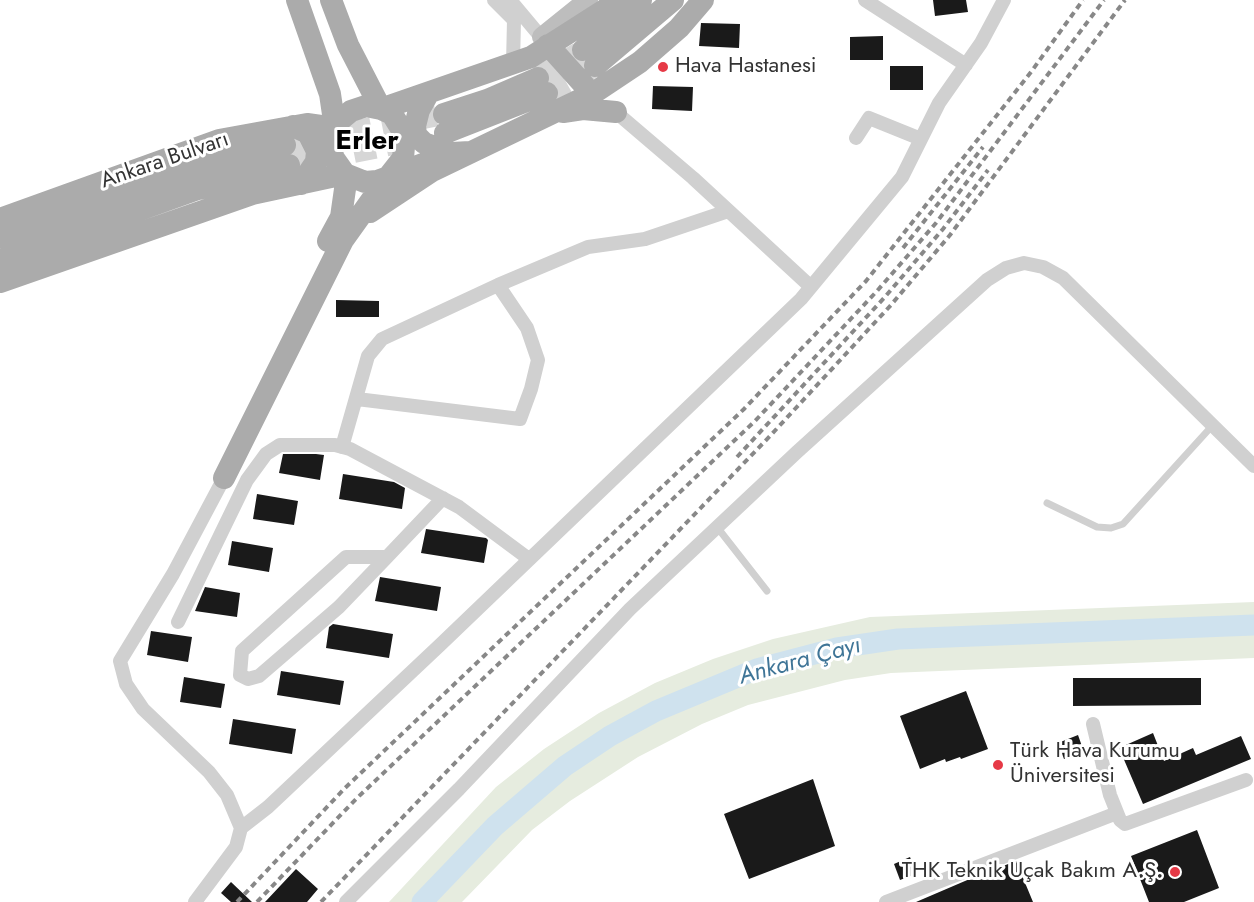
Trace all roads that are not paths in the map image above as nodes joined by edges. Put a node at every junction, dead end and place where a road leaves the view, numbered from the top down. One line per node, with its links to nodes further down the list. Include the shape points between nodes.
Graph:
1 (297, 0): 20 (main road, via 330,93)
2 (331, 0): 18 (main road, via 348,45)
3 (494, 0): 13 (street, via 514,20)
4 (510, 0): 12 (street)
5 (588, 0): 12 (street)
6 (614, 0): 12 (main road, via 606,9)
7 (641, 0): 8 (main road, via 589,58)
8 (673, 0)
9 (703, 0): 16 (main road, via 679,28 640,62)
10 (865, 0): 14 (street)
11 (1004, 0): 14 (street)
12 (545, 41): 13 (main road, via 531,57); 16 (main road)
13 (513, 63): 15 (main road)
14 (966, 66): 23 (street, via 939,103)
15 (428, 94): 18 (main road); 21 (main road, via 419,110 416,135 424,143)
16 (592, 94): 17 (main road); 19 (street)
17 (546, 95): 19 (main road, via 583,109); 21 (main road); 21 (main road, via 487,100)
18 (381, 109): 20 (main road, via 358,108 344,115); 26 (main road, via 400,123 406,147 397,169)
19 (616, 112): 27 (street)
20 (334, 128): 24 (main road, Ankara Bulvarı, via 307,124); 25 (main road, via 333,158)
21 (453, 138): 26 (main road); 30 (main road)
22 (856, 138): 23 (street, via 868,118)
23 (921, 139): 34 (street, via 902,177)
24 (297, 160): 25 (main road); 28 (main road, Ankara Bulvarı, via 219,140); 29 (main road, Ankara Bulvarı, via 193,169); 31 (main road, Ankara Bulvarı, via 198,189); 32 (main road, Ankara Bulvarı, via 252,194)
25 (346, 174): 26 (main road, via 365,182); 39 (main road, via 341,217)
26 (387, 177): 30 (main road)
27 (728, 211): 33 (street, via 645,239 588,248); 34 (street)
28 (0, 219)
29 (0, 237)
30 (343, 240): 39 (main road)
31 (0, 260)
32 (0, 282)
33 (498, 285): 35 (street, via 382,339 368,356); 35 (street, via 527,328 538,360 520,419)
34 (811, 287): 44 (street)
35 (357, 399): 37 (street)
36 (1212, 426): 38 (street); 41 (lane, via 1123,524 1098,527); 42 (street, via 1063,278 1043,267 1024,263 987,280)
37 (342, 447): 40 (street); 46 (street, via 300,443 280,445 266,454 247,480)
38 (1254, 466)
39 (224, 478): 50 (street, via 173,574 120,661 126,684 143,709 209,772 227,795)
40 (443, 498): 43 (street); 44 (street)
41 (1047, 503)
42 (717, 527): 45 (lane); 52 (street, via 630,609)
43 (387, 557): 43 (street, via 339,607 259,676 248,679 240,675 242,651 346,557)
44 (529, 559): 50 (street, via 268,807)
45 (767, 591)
46 (178, 622)
47 (1093, 724): 49 (street)
48 (1246, 780): 49 (street, via 1132,823 1125,824)
49 (1117, 813): 53 (street)
50 (241, 828): 51 (street, via 236,847)
51 (195, 902)
52 (346, 902)
53 (886, 902)

